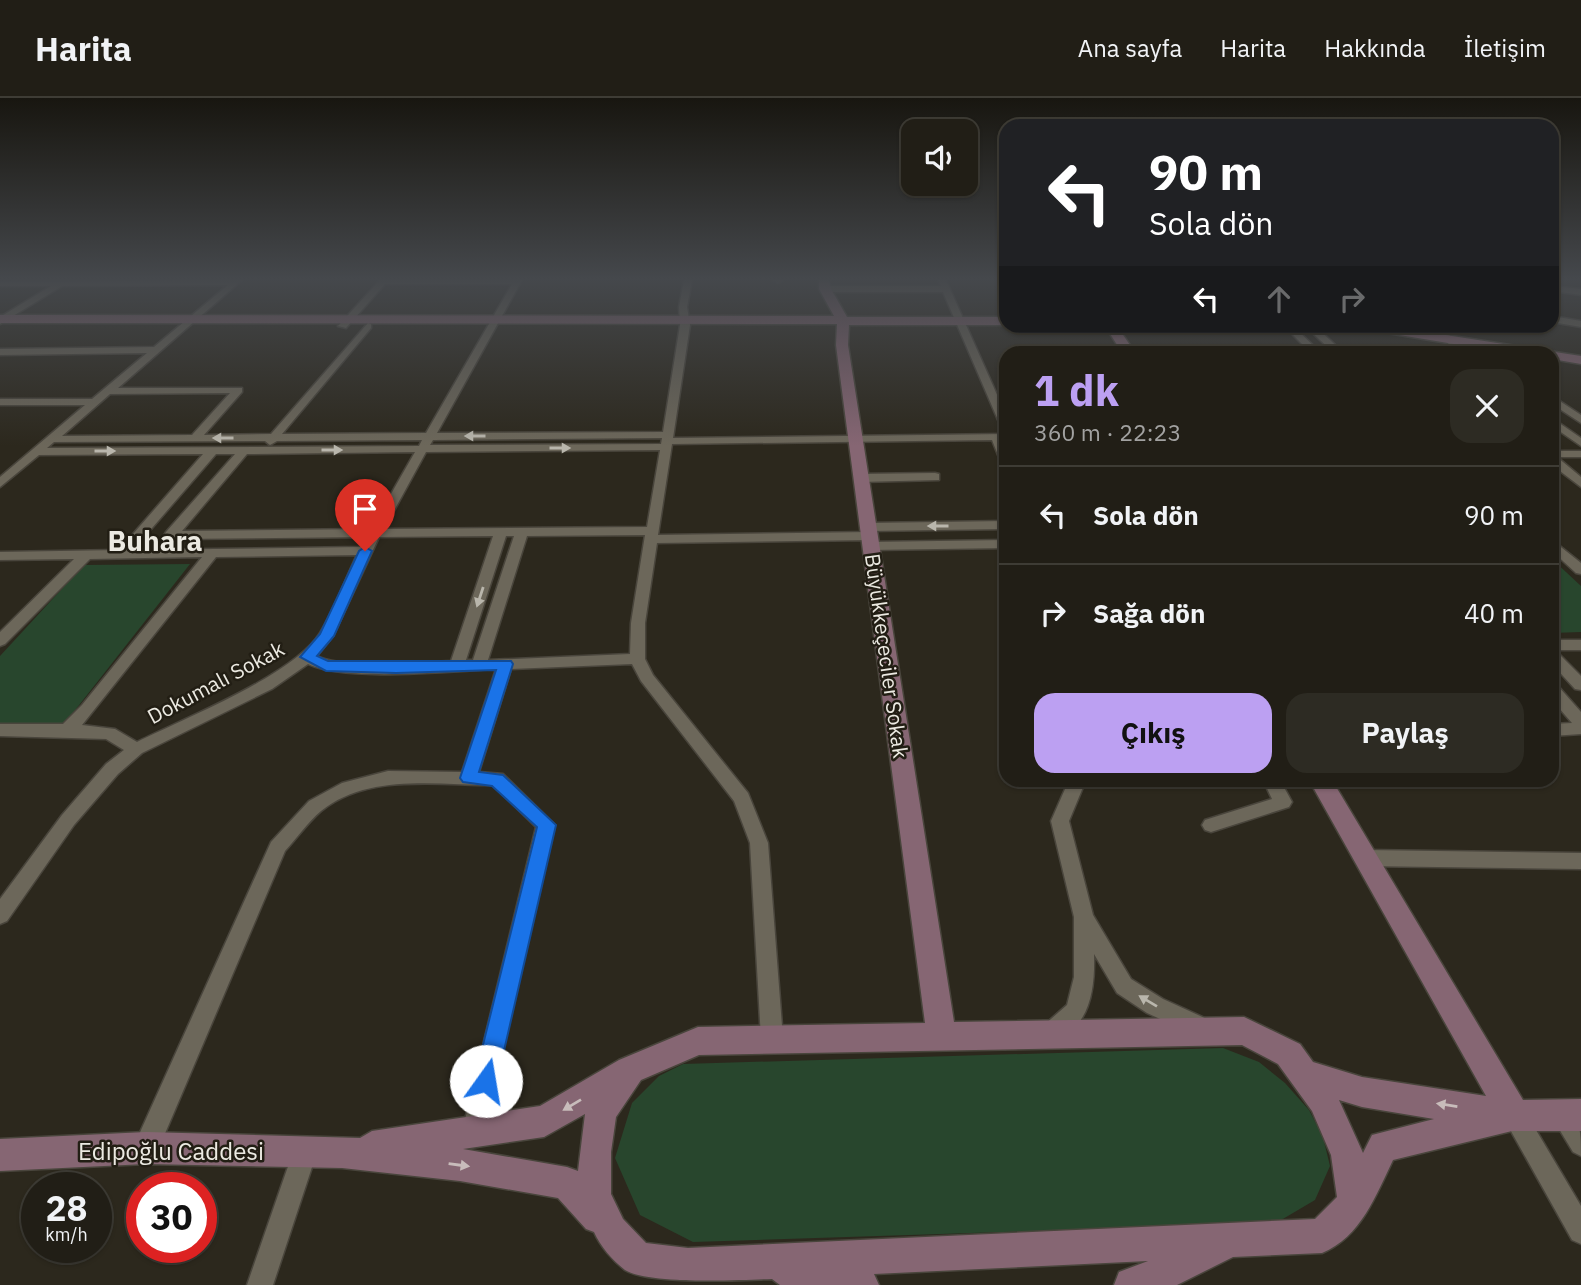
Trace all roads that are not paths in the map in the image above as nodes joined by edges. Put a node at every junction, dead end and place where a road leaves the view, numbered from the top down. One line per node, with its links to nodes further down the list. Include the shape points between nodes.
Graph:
1 (174, 335): 15 (street)
2 (360, 335): 27 (street)
3 (486, 335): 32 (street, Dokumalı Sokak)
4 (683, 335): 31 (street)
5 (836, 335): 11 (street)
6 (842, 335): 11 (street, Büyükkeçeciler Sokak)
7 (966, 335): 23 (street)
8 (1441, 335): 12 (street)
9 (1447, 335): 10 (street)
10 (1476, 343): 13 (street); 14 (street)
11 (842, 345): 30 (street, Büyükkeçeciler Sokak)
12 (1455, 346)
13 (1480, 346)
14 (1494, 346)
15 (157, 350): 16 (street); 19 (street)
16 (0, 352)
17 (1559, 356): 18 (street)
18 (1581, 360)
19 (108, 391): 21 (street); 26 (street, via 238,390)
20 (0, 402): 21 (street)
21 (95, 402): 29 (street)
22 (1559, 404): 24 (street)
23 (999, 412)
24 (1581, 420)
25 (1559, 426): 33 (street)
26 (195, 438): 27 (street, one-way to 26); 29 (street)
27 (274, 438): 32 (street); 36 (street)
28 (999, 438): 30 (street)
29 (51, 439): 37 (street)
30 (855, 439): 31 (street); 44 (street, Büyükkeçeciler Sokak)
31 (665, 441): 32 (street); 52 (street)
32 (424, 443): 36 (street, one-way to 32); 50 (street, Dokumalı Sokak)
33 (1581, 443)
34 (213, 450): 35 (street); 37 (street, one-way to 34); 59 (street)
35 (244, 450): 36 (street); 51 (street)
36 (263, 450)
37 (36, 452): 45 (street)
38 (1581, 454): 39 (street)
39 (1559, 456)
40 (1559, 458): 42 (street)
41 (1559, 460): 46 (street)
42 (1581, 469)
43 (935, 477): 44 (street)
44 (860, 478): 53 (street, Büyükkeçeciler Sokak)
45 (0, 483)
46 (1581, 483)
47 (999, 527): 53 (street, one-way to 53)
48 (501, 532): 49 (street); 50 (street); 71 (street, one-way to 71)
49 (522, 532): 52 (street); 70 (street)
50 (376, 533): 51 (street); 56 (street, Dokumalı Sokak)
51 (171, 535): 57 (street)
52 (651, 535): 53 (street); 67 (street)
53 (869, 536): 54 (street); 91 (street, Büyükkeçeciler Sokak)
54 (999, 544)
55 (1559, 550): 62 (street)
56 (365, 551): 58 (street); 66 (street, Dokumalı Sokak, via 326,636)
57 (155, 553): 58 (street); 59 (street)
58 (212, 553): 77 (street)
59 (123, 554): 60 (street)
60 (86, 555): 61 (street); 63 (street)
61 (0, 556)
62 (1581, 570)
63 (0, 641)
64 (1559, 645): 65 (street)
65 (1581, 645)
66 (307, 657): 71 (street, via 326,666); 79 (street, Dokumalı Sokak, via 266,685)
67 (637, 659): 69 (street); 92 (street, via 646,677 742,798 759,843)
68 (1559, 662): 72 (street)
69 (505, 664): 70 (street); 80 (street)
70 (479, 665): 71 (street)
71 (457, 666)
72 (1581, 685)
73 (1559, 698): 74 (street)
74 (1581, 722)
75 (1581, 728): 78 (street)
76 (0, 730): 77 (street)
77 (67, 730): 79 (street, via 109,733)
78 (1559, 730)
79 (136, 749): 87 (street, Dokumalı Sokak, via 68,820)
80 (469, 778): 97 (street, via 496,779 546,825); 99 (street, via 388,778 348,788 315,806 278,847)
81 (1076, 787): 88 (street, via 1060,821)
82 (1275, 787): 84 (street, via 1283,802)
83 (1324, 787): 85 (street)
84 (1211, 825)
85 (1365, 858): 86 (street); 96 (street)
86 (1581, 861)
87 (0, 915)
88 (1084, 917): 89 (street, one-way to 88, via 1124,986); 90 (street, via 1084,977 1077,1010)
89 (1209, 1031): 90 (street); 94 (street, via 1244,1031 1289,1054)
90 (1049, 1034): 91 (street)
91 (941, 1037): 92 (street)
92 (772, 1039): 93 (street, via 698,1041)
93 (630, 1070): 97 (street, one-way to 97, via 544,1121); 104 (street, via 601,1112 595,1152 594,1196)
94 (1304, 1074): 96 (street, one-way to 94, via 1362,1092); 103 (street, via 1323,1100 1347,1154)
95 (1572, 1115): 96 (street); 98 (street)
96 (1515, 1116): 103 (street, via 1383,1146); 105 (street)
97 (474, 1132): 101 (street)
98 (1581, 1144)
99 (146, 1148): 100 (street, Edipoğlu Caddesi); 102 (street, Edipoğlu Caddesi)
100 (305, 1152): 101 (street, Edipoğlu Caddesi); 108 (street)
101 (342, 1152): 104 (street, one-way to 104, via 567,1183)
102 (0, 1155)
103 (1355, 1203): 106 (street, via 1322,1236)
104 (611, 1231): 107 (street, via 638,1259 688,1265)
105 (1581, 1231)
106 (1231, 1241): 107 (street); 110 (street)
107 (731, 1263): 109 (street, via 845,1278)
108 (260, 1285)
109 (861, 1285)
110 (1132, 1285)

